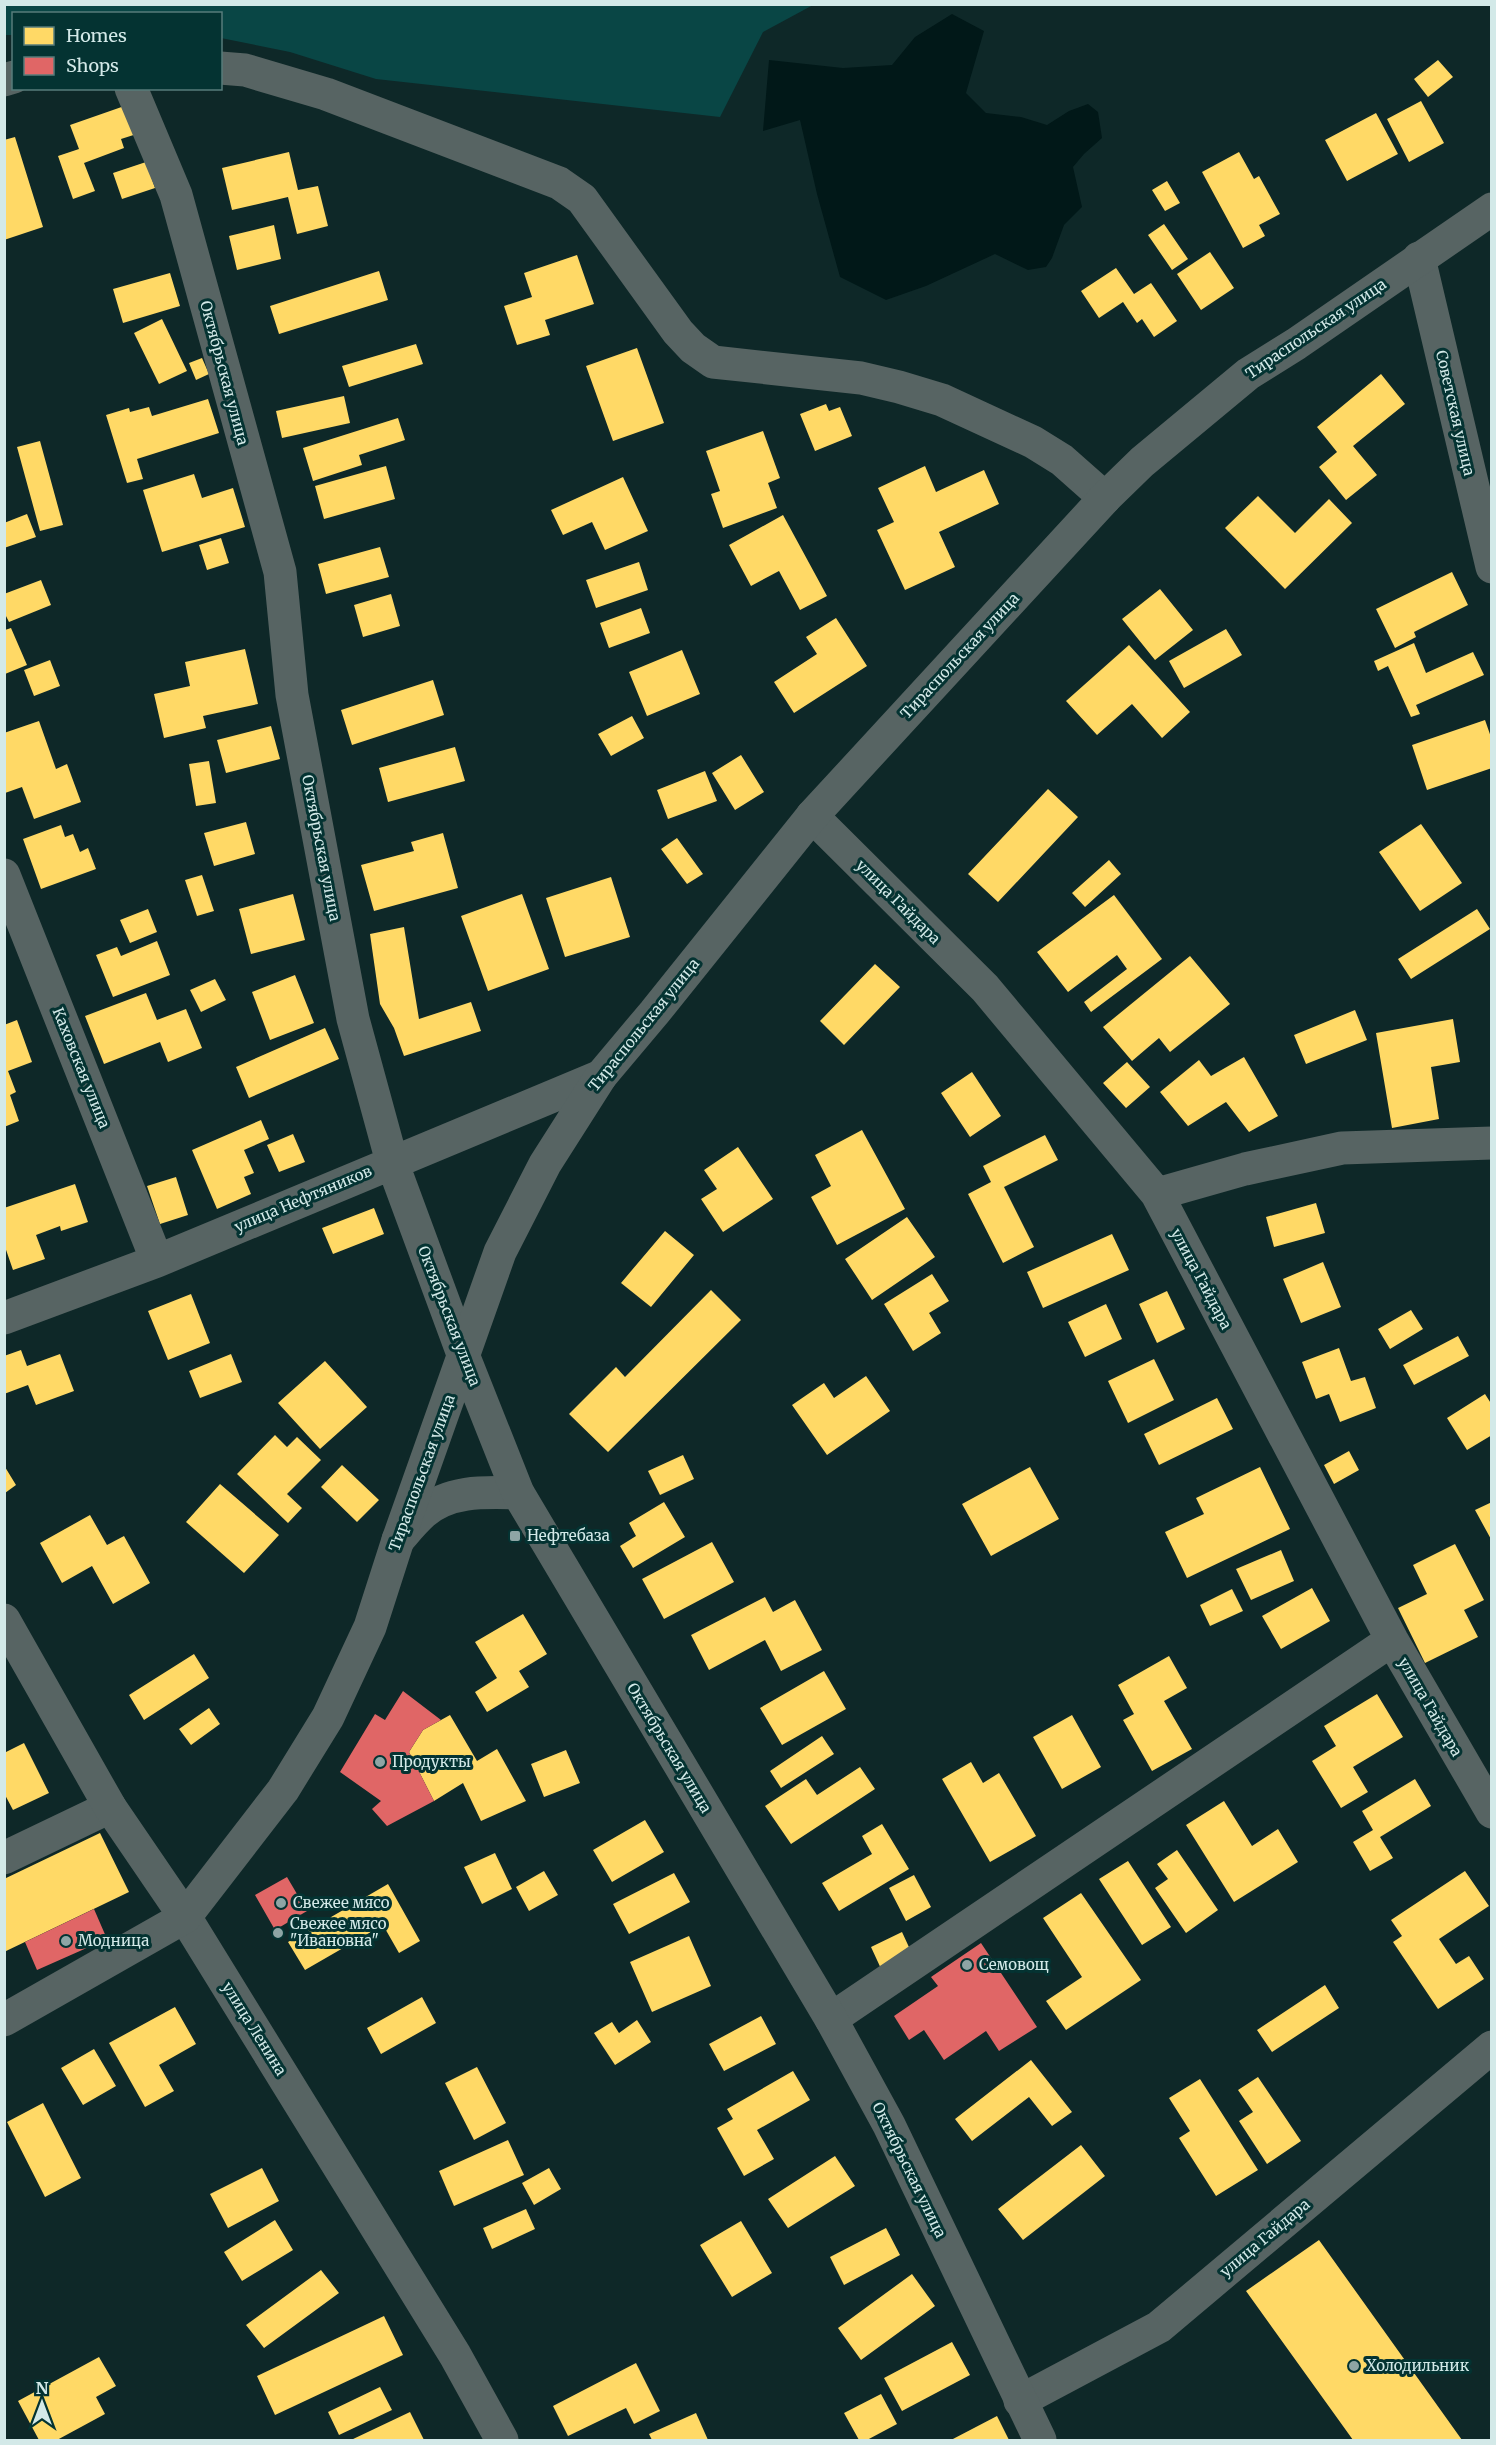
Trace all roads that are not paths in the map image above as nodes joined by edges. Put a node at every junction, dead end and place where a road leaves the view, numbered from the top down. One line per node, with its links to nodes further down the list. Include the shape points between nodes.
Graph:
1 (222, 68): 5 (street, via 245,70 326,94 559,183 582,199 678,332 713,362 861,378 942,400 1033,442 1062,460)
2 (131, 90): 11 (street, Октябрьская улица, via 176,195 280,572 292,695 353,1019)
3 (1491, 209): 4 (street, Тираспольская улица)
4 (1419, 258): 5 (street, Тираспольская улица, via 1248,374); 6 (street, Советская улица)
5 (1105, 498): 7 (street, Тираспольская улица)
6 (1491, 567)
7 (812, 816): 9 (street, Тираспольская улица); 12 (street, улица Гайдара, via 985,988)
8 (4, 874): 13 (street, Каховская улица)
9 (601, 1076): 11 (street, улица Нефтяников); 15 (street, Тираспольская улица, via 545,1164 500,1252)
10 (1491, 1143): 12 (street, via 1342,1148 1245,1169)
11 (392, 1161): 13 (street, улица Нефтяников); 15 (street, Октябрьская улица)
12 (1157, 1194): 19 (street, улица Гайдара)
13 (157, 1261): 14 (street, улица Нефтяников)
14 (4, 1318)
15 (464, 1357): 16 (street, Октябрьская улица); 17 (street, Тираспольская улица)
16 (518, 1493): 17 (street, via 453,1496 425,1512); 24 (street, Октябрьская улица)
17 (398, 1540): 23 (street, Тираспольская улица, via 370,1627 328,1717 283,1790)
18 (4, 1620): 20 (street, улица Ленина)
19 (1392, 1640): 21 (street, улица Гайдара); 24 (street)
20 (110, 1807): 22 (street); 23 (street, улица Ленина)
21 (1491, 1812)
22 (4, 1858)
23 (185, 1917): 25 (street, Тираспольская улица); 28 (street, улица Ленина, via 455,2355)
24 (831, 2019): 27 (street, Октябрьская улица, via 889,2125)
25 (4, 2020)
26 (1491, 2047): 27 (street, улица Гайдара, via 1159,2327)
27 (1020, 2401): 29 (street, Октябрьская улица)
28 (502, 2440)
29 (1040, 2440)

